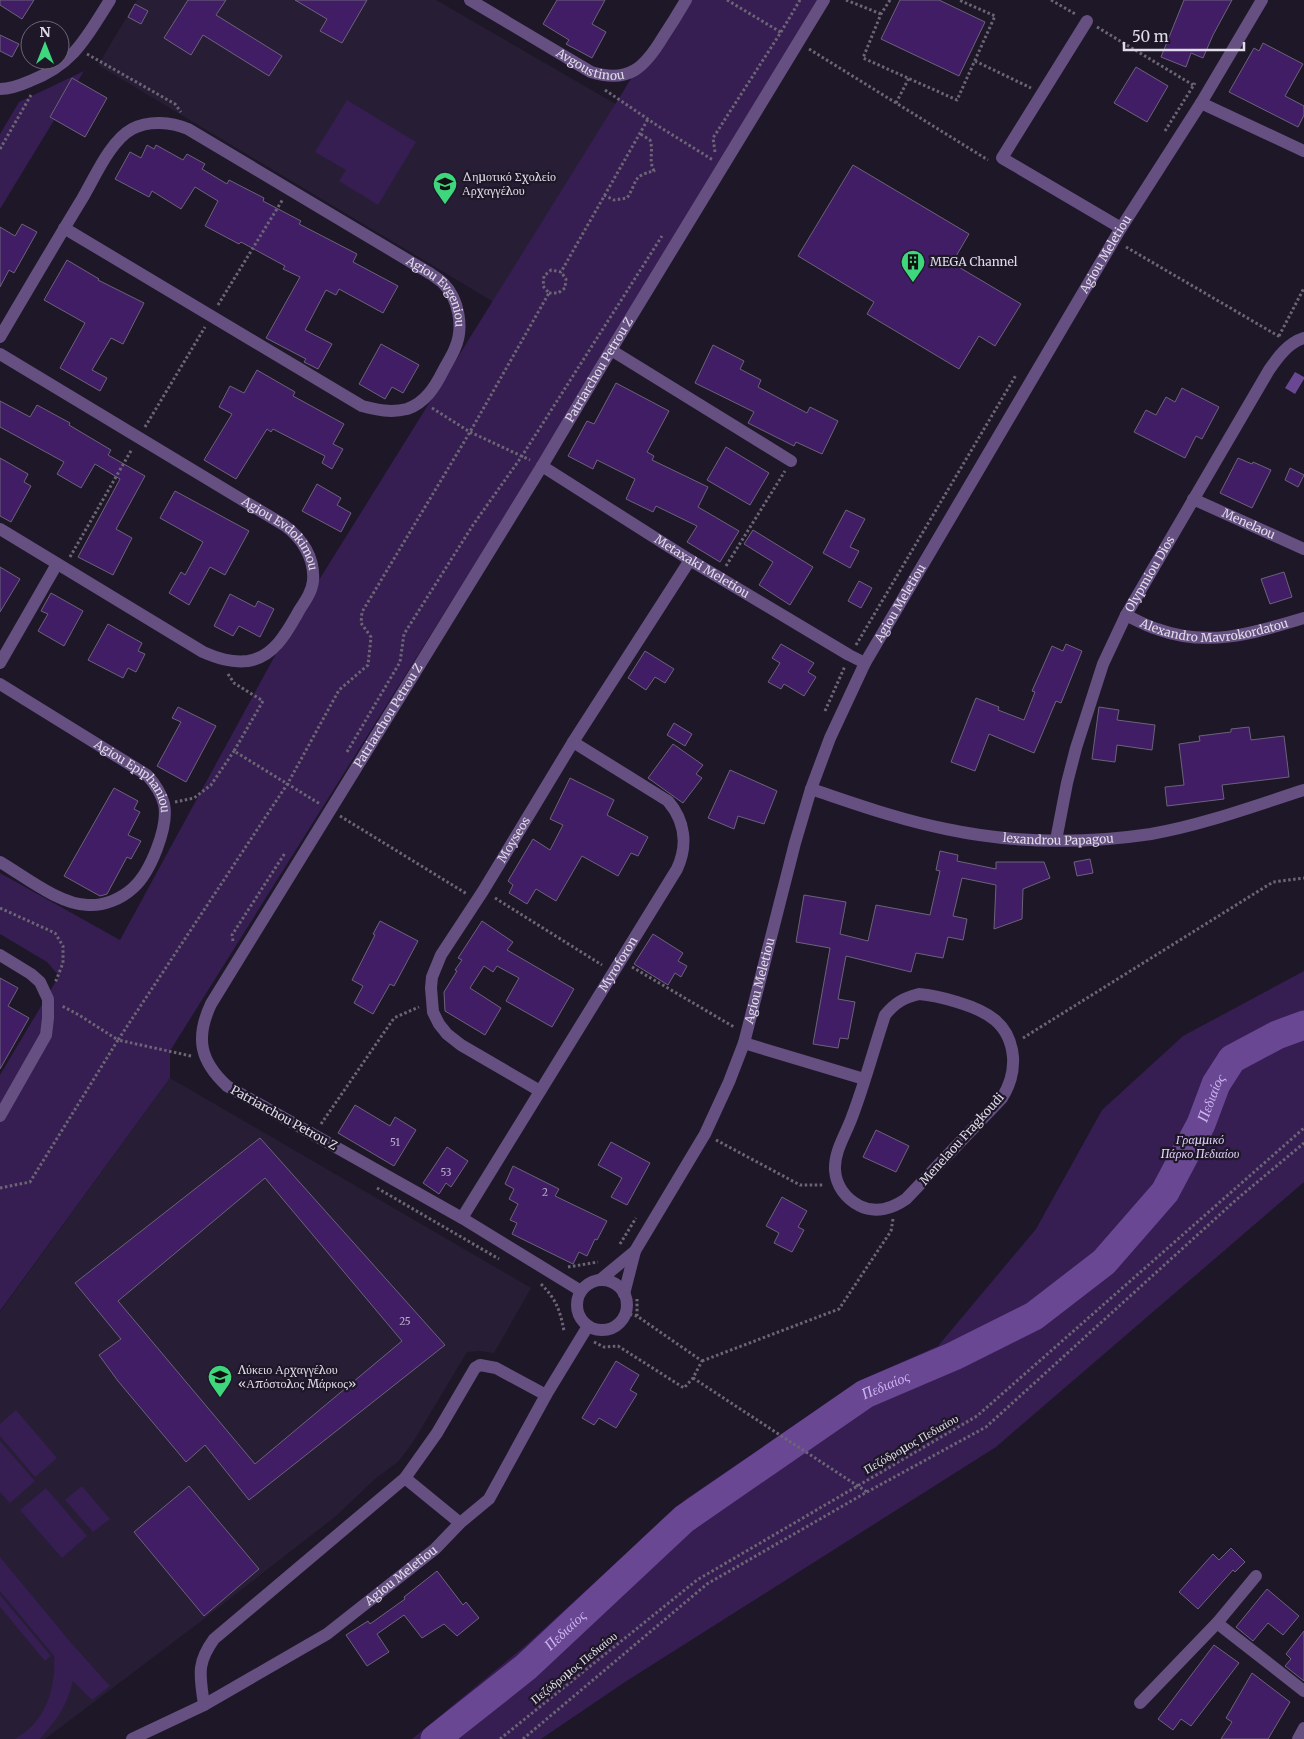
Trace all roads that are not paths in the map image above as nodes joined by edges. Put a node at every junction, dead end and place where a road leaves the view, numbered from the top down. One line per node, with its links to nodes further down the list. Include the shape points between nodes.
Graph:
1 (110, 0): 7 (street, via 78,49 56,70 21,85)
2 (470, 0): 3 (street, Avgoustinou, via 591,72 614,76 637,70 653,54)
3 (686, 0)
4 (824, 0): 14 (street, Patriarchou Petrou Z)
5 (1262, 0): 8 (street, Agiou Meletiou)
6 (1087, 22): 11 (street, via 1002,158)
7 (0, 89)
8 (1202, 103): 9 (street); 11 (street, Agiou Meletiou)
9 (1304, 151)
10 (64, 228): 10 (street, Agiou Evgeniou, via 362,406 393,411 420,401 436,385 456,346 456,303 450,292 431,274 185,128 166,123 146,124 124,134 115,143); 12 (street, Agiou Evgeniou)
11 (1121, 228): 26 (street, Agiou Meletiou)
12 (0, 337)
13 (1304, 338): 18 (street, Olypmiou Dios, via 1292,344 1269,370)
14 (611, 350): 16 (street); 17 (street, Patriarchou Petrou Z)
15 (0, 354): 22 (street, Agiou Evdokimou, via 284,525 301,540 310,558 313,581 283,638 271,650 248,661 232,661 203,652)
16 (791, 461)
17 (542, 466): 21 (street, Metaxaki Meletiou); 38 (street, Patriarchou Petrou Z, via 212,1004 204,1024 199,1060 227,1086)
18 (1193, 499): 20 (street, Menelaou); 23 (street, Olypmiou Dios)
19 (0, 529): 22 (street, Agiou Evdokimou)
20 (1304, 549)
21 (690, 560): 26 (street, Metaxaki Meletiou); 28 (street, Moyseos)
22 (60, 566): 25 (street)
23 (1126, 615): 24 (street, Alexandro Mavrokordatou, via 1175,634 1212,638 1259,632); 31 (street, Olypmiou Dios, via 1089,704 1067,783)
24 (1304, 618)
25 (0, 663)
26 (865, 663): 29 (street, Agiou Meletiou, via 830,738)
27 (0, 684): 32 (street, Agiou Epiphaniou, via 137,768 154,783 164,804 162,838 145,872 123,896 107,902 87,905 61,899)
28 (573, 742): 36 (street, Moyseos, via 441,955 430,988 433,1012 447,1034); 36 (street, Myroforon, via 668,801 676,811 684,834 682,860)
29 (811, 790): 31 (street, lexandrou Papagou, via 946,829); 34 (street, Agiou Meletiou)
30 (1304, 790): 31 (street, lexandrou Papagou, via 1151,834 1098,840)
31 (1056, 840)
32 (0, 862)
33 (0, 955): 37 (street, via 40,982 48,999 46,1035)
34 (746, 1037): 35 (street); 39 (street, Agiou Meletiou, via 705,1134)
35 (864, 1079): 35 (street, Menelaou Fragkoudi, via 836,1159 836,1176 848,1198 863,1208 895,1207 925,1181 1002,1098 1012,1075 1012,1045 1000,1024 974,1007 940,997 919,994 904,997 885,1015)
36 (540, 1091): 38 (street, Myroforon)
37 (0, 1116)
38 (462, 1218): 41 (street, Patriarchou Petrou Z)
39 (635, 1251): 40 (street, Agiou Meletiou); 42 (street, Agiou Meletiou)
40 (600, 1280): 41 (street, via 589,1283); 42 (street, via 616,1284)
41 (581, 1291): 43 (street, via 577,1310)
42 (624, 1294): 43 (street, via 631,1314 613,1327)
43 (585, 1331): 44 (street, Agiou Meletiou)
44 (546, 1395): 45 (street, via 496,1368 480,1365 475,1368 437,1433); 46 (street, Agiou Meletiou, via 489,1499)
45 (405, 1478): 46 (street); 51 (street, via 214,1639 200,1668)
46 (460, 1523): 51 (street, Agiou Meletiou, via 435,1549 327,1634)
47 (1256, 1576): 48 (street)
48 (1217, 1623): 49 (street); 50 (street)
49 (1304, 1691)
50 (1140, 1703)
51 (204, 1704): 53 (street, Agiou Meletiou)
52 (1304, 1728): 54 (street)
53 (132, 1739)
54 (1298, 1739)

